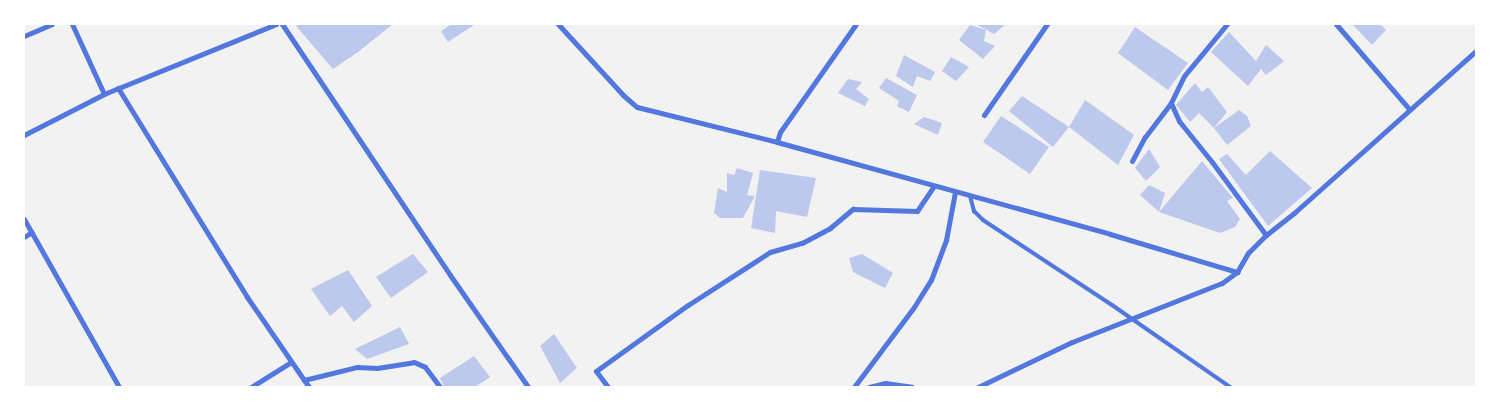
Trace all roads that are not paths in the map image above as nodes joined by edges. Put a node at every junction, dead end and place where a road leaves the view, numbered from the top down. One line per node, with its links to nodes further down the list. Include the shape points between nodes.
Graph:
1 (52, 24): 10 (street)
2 (72, 24): 13 (street)
3 (276, 24): 12 (street)
4 (282, 24): 35 (street)
5 (558, 24): 18 (street, via 636,107)
6 (856, 24): 18 (street, via 780,132)
7 (1047, 24): 16 (street)
8 (1227, 24): 14 (street, via 1184,76)
9 (1336, 24): 15 (street)
10 (24, 36)
11 (1476, 51): 15 (street)
12 (118, 88): 13 (street); 29 (street, via 247,297)
13 (104, 94): 17 (street)
14 (1171, 103): 19 (street, via 1145,137); 25 (street, via 1179,121)
15 (1410, 110): 25 (street)
16 (984, 115)
17 (24, 135)
18 (777, 142): 20 (street)
19 (1132, 161)
20 (934, 186): 21 (street); 36 (street, via 917,211 853,209 830,228 802,243 770,252 688,305 596,371)
21 (955, 192): 22 (street); 37 (street, via 946,240 931,280)
22 (970, 196): 27 (street); 28 (lane, via 974,211 983,220)
23 (24, 219): 24 (street)
24 (32, 232): 26 (street); 31 (street)
25 (1266, 235): 27 (street, via 1248,253)
26 (24, 236)
27 (1237, 272): 28 (street, via 1205,292)
28 (1130, 318): 40 (street); 41 (lane)
29 (291, 362): 30 (street); 32 (street)
30 (304, 380): 33 (street); 34 (street, via 357,367 378,368 414,362 425,367)
31 (118, 387)
32 (250, 387)
33 (308, 387)
34 (440, 387)
35 (528, 387)
36 (608, 387)
37 (854, 387)
38 (869, 387): 39 (street, via 885,383)
39 (912, 387)
40 (978, 387)
41 (1230, 387)

